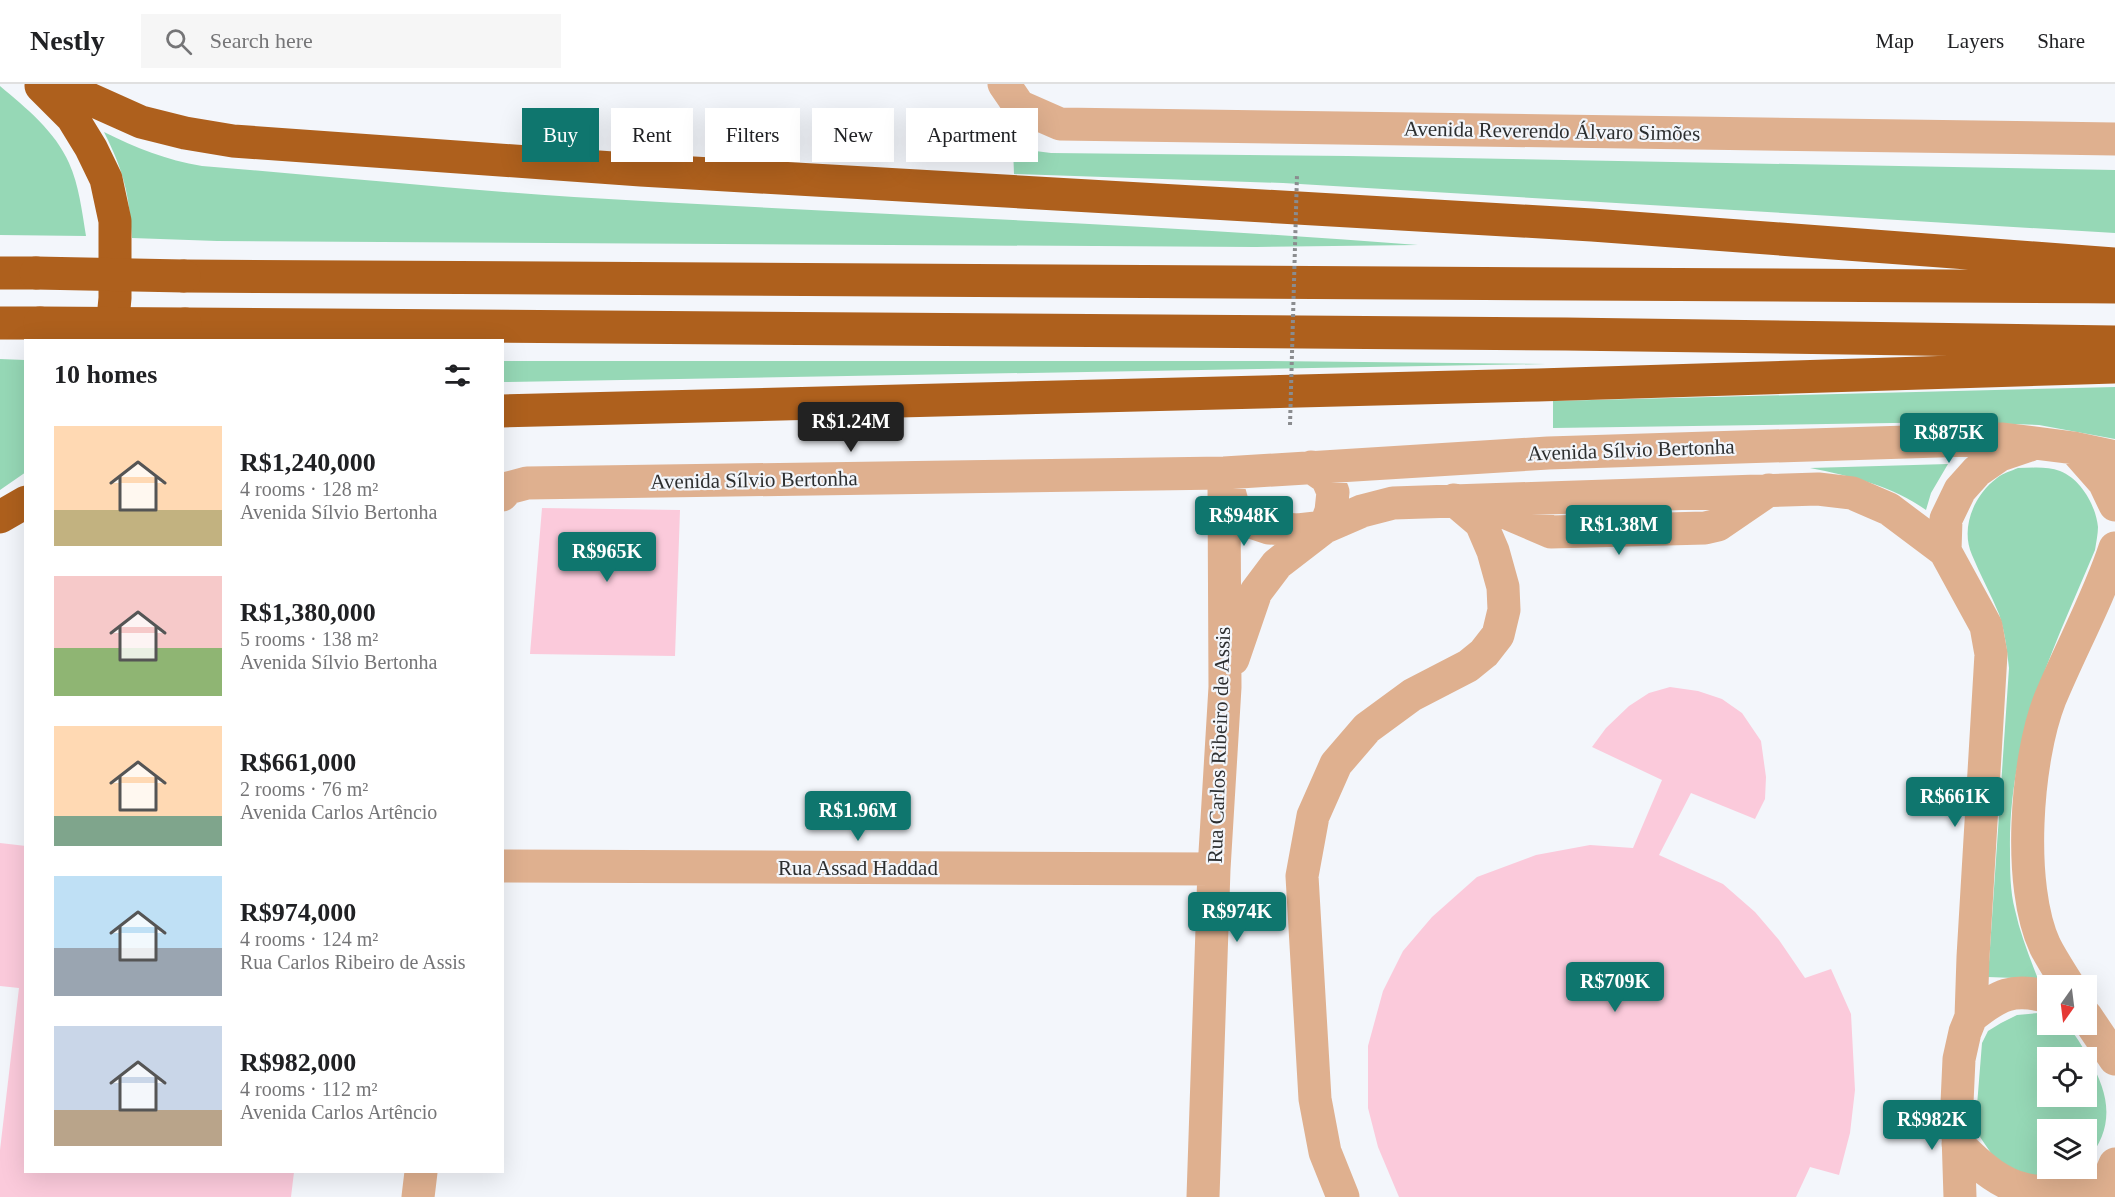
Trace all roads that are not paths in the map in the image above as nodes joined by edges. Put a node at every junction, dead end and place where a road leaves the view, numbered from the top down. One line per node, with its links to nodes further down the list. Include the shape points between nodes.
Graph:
1 (39, 84): 9 (highway, via 72,117 106,178 115,221)
2 (56, 84): 5 (highway, via 141,122 233,141 640,170 1592,225)
3 (1004, 84): 4 (street, Avenida Reverendo Álvaro Simões, via 1020,106 1060,124)
4 (2115, 139)
5 (2115, 264)
6 (0, 273): 7 (highway, bridge)
7 (2115, 287)
8 (0, 323): 10 (highway, bridge)
9 (111, 339)
10 (2115, 342)
11 (2115, 367): 12 (highway)
12 (504, 411)
13 (2038, 443): 14 (street, Avenida Sílvio Bertonha); 16 (street, Avenida Sílvio Bertonha, via 2003,439 1560,452); 25 (street, via 2000,455 1977,471 1960,490 1946,519)
14 (2074, 448): 15 (street, Avenida Sílvio Bertonha); 21 (street, via 2104,482)
15 (2115, 457)
16 (1311, 466): 17 (street, Avenida Sílvio Bertonha); 23 (street, via 1327,478 1333,492)
17 (1224, 473): 18 (street, Avenida Sílvio Bertonha, via 527,483); 23 (street, Avenida Sílvio Bertonha, via 1234,509 1248,521 1269,528); 26 (street, Rua Carlos Ribeiro de Assis)
18 (504, 493)
19 (1454, 500): 23 (street, Avenida Sílvio Bertonha, via 1393,502); 25 (street, Avenida Sílvio Bertonha, via 1818,489 1852,493 1889,509); 39 (street, via 1481,523 1493,551 1503,586 1504,610 1498,635 1468,666 1412,695 1367,728 1336,764 1313,816 1302,876 1316,1099 1325,1152)
20 (24, 503): 22 (highway)
21 (2115, 505)
22 (0, 517)
23 (1325, 527): 26 (street, via 1277,564 1256,592)
24 (2115, 548): 29 (street, via 2106,578 2050,700 2038,741 2030,793 2031,897 2045,945)
25 (1945, 551): 31 (street, via 1986,626 1991,654)
26 (1225, 687): 28 (street, Rua Carlos Ribeiro de Assis)
27 (504, 866): 28 (street, Rua Assad Haddad)
28 (1214, 869): 38 (street, Rua Carlos Ribeiro de Assis)
29 (2063, 975)
30 (2037, 994): 31 (street, via 2010,992 1990,1001)
31 (1971, 1017): 34 (street, via 1959,1059)
32 (2097, 1033): 33 (street)
33 (2115, 1059)
34 (1958, 1144): 36 (street, via 2003,1183 2030,1193 2058,1194); 40 (street)
35 (421, 1173): 37 (street)
36 (2110, 1184)
37 (418, 1197)
38 (1203, 1197)
39 (1343, 1197)
40 (1960, 1197)

